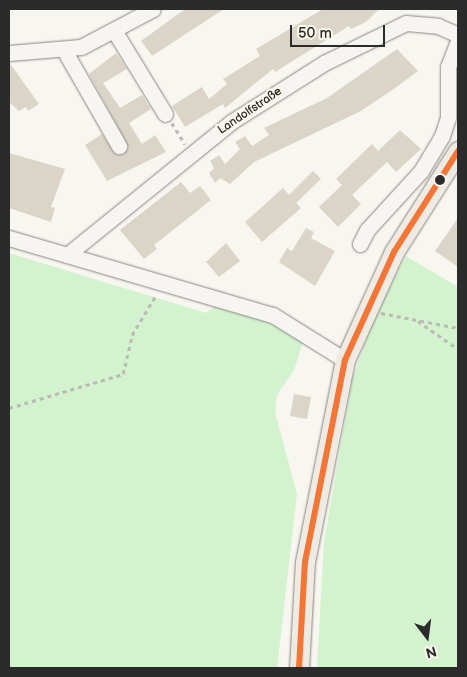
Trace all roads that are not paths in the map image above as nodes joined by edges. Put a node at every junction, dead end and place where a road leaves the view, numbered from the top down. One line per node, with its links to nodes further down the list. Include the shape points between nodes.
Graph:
1 (153, 9): 3 (street)
2 (407, 16): 4 (street, Landolfstraße); 13 (street, Landolfstraße, via 324,64 190,153)
3 (115, 32): 6 (street); 8 (street)
4 (458, 35)
5 (458, 41): 12 (street, via 448,66 448,118 442,136 421,171 367,230)
6 (64, 50): 7 (street); 9 (street)
7 (9, 53)
8 (165, 114)
9 (119, 146)
10 (458, 150): 14 (main road, via 366,308)
11 (9, 238): 13 (street)
12 (360, 244)
13 (67, 255): 14 (street, via 273,315)
14 (346, 360): 15 (main road, via 305,562)
15 (299, 668)

